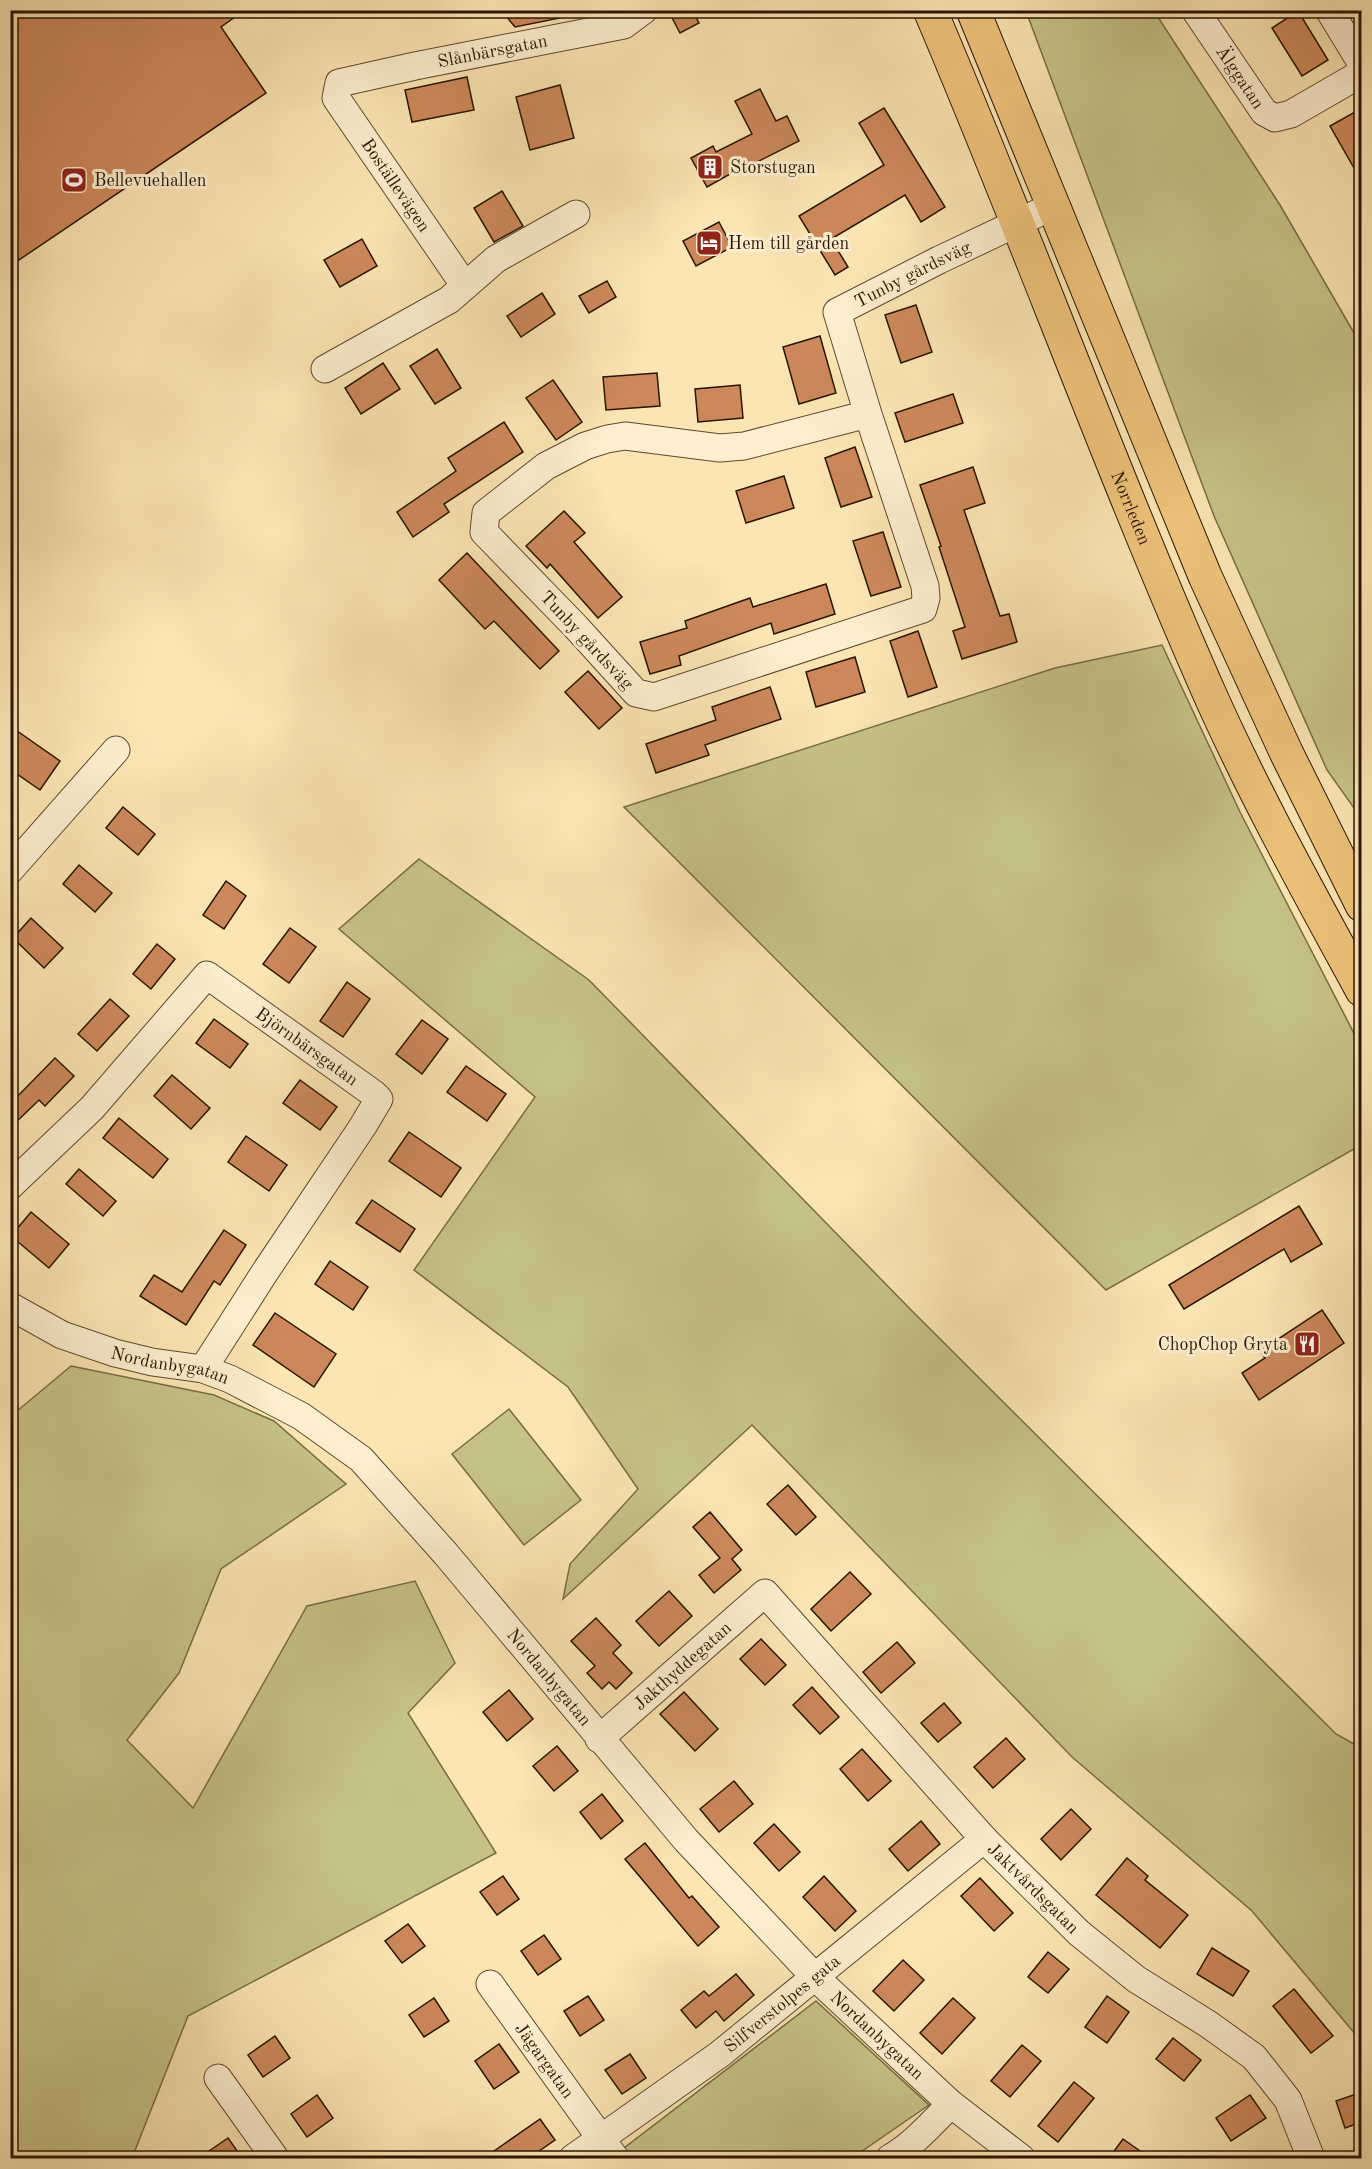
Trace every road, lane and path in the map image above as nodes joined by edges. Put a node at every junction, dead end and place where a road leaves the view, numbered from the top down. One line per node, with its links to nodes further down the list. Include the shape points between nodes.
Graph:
1 (644, 10): 8 (street, Slånbärsgatan, via 624,25)
2 (930, 10): 11 (main road, Norrleden)
3 (973, 10): 9 (main road)
4 (1195, 10): 7 (street, Älggatan, via 1264,112 1275,117 1291,114)
5 (1329, 10): 6 (street)
6 (1362, 64)
7 (1362, 73)
8 (339, 83): 12 (street, Boställevägen, via 336,98)
9 (1053, 206): 11 (street, Tunby gårdsväg); 17 (main road, via 1205,576)
10 (576, 214): 12 (street, via 496,259)
11 (1017, 224): 14 (street, Tunby gårdsväg, via 837,312); 18 (main road, Norrleden, via 1104,445 1208,690 1266,812)
12 (465, 286): 13 (street, via 448,300)
13 (325, 369)
14 (868, 414): 14 (street, Tunby gårdsväg, via 744,446 720,448 626,436 585,446 546,465 486,513 484,532 636,693 654,697 923,609 925,586)
15 (116, 750): 16 (street)
16 (10, 870)
17 (1362, 905)
18 (1362, 990)
19 (10, 1186): 21 (street, Björnbärsgatan, via 92,1108 207,975 374,1094 379,1100 363,1126)
20 (10, 1306): 21 (street, Nordanbygatan, via 62,1335 116,1353)
21 (203, 1370): 23 (street, Nordanbygatan, via 252,1389 301,1416 361,1459)
22 (765, 1593): 23 (street, Jakthyddegatan); 24 (street, Jaktvårdsgatan)
23 (599, 1738): 25 (street, Nordanbygatan, via 686,1840)
24 (984, 1839): 25 (street, Silfverstolpes gata); 34 (street, Jaktvårdsgatan, via 1079,1933 1128,1973 1254,2057 1288,2100)
25 (815, 1977): 28 (street, Nordanbygatan); 29 (street, Silfverstolpes gata)
26 (490, 1984): 29 (street, Jägargatan)
27 (218, 2078): 30 (street)
28 (951, 2104): 32 (street); 33 (street, Nordanbygatan)
29 (608, 2148): 31 (street, Silfverstolpes gata)
30 (275, 2158)
31 (573, 2158)
32 (890, 2158)
33 (1021, 2158)
34 (1311, 2158)

